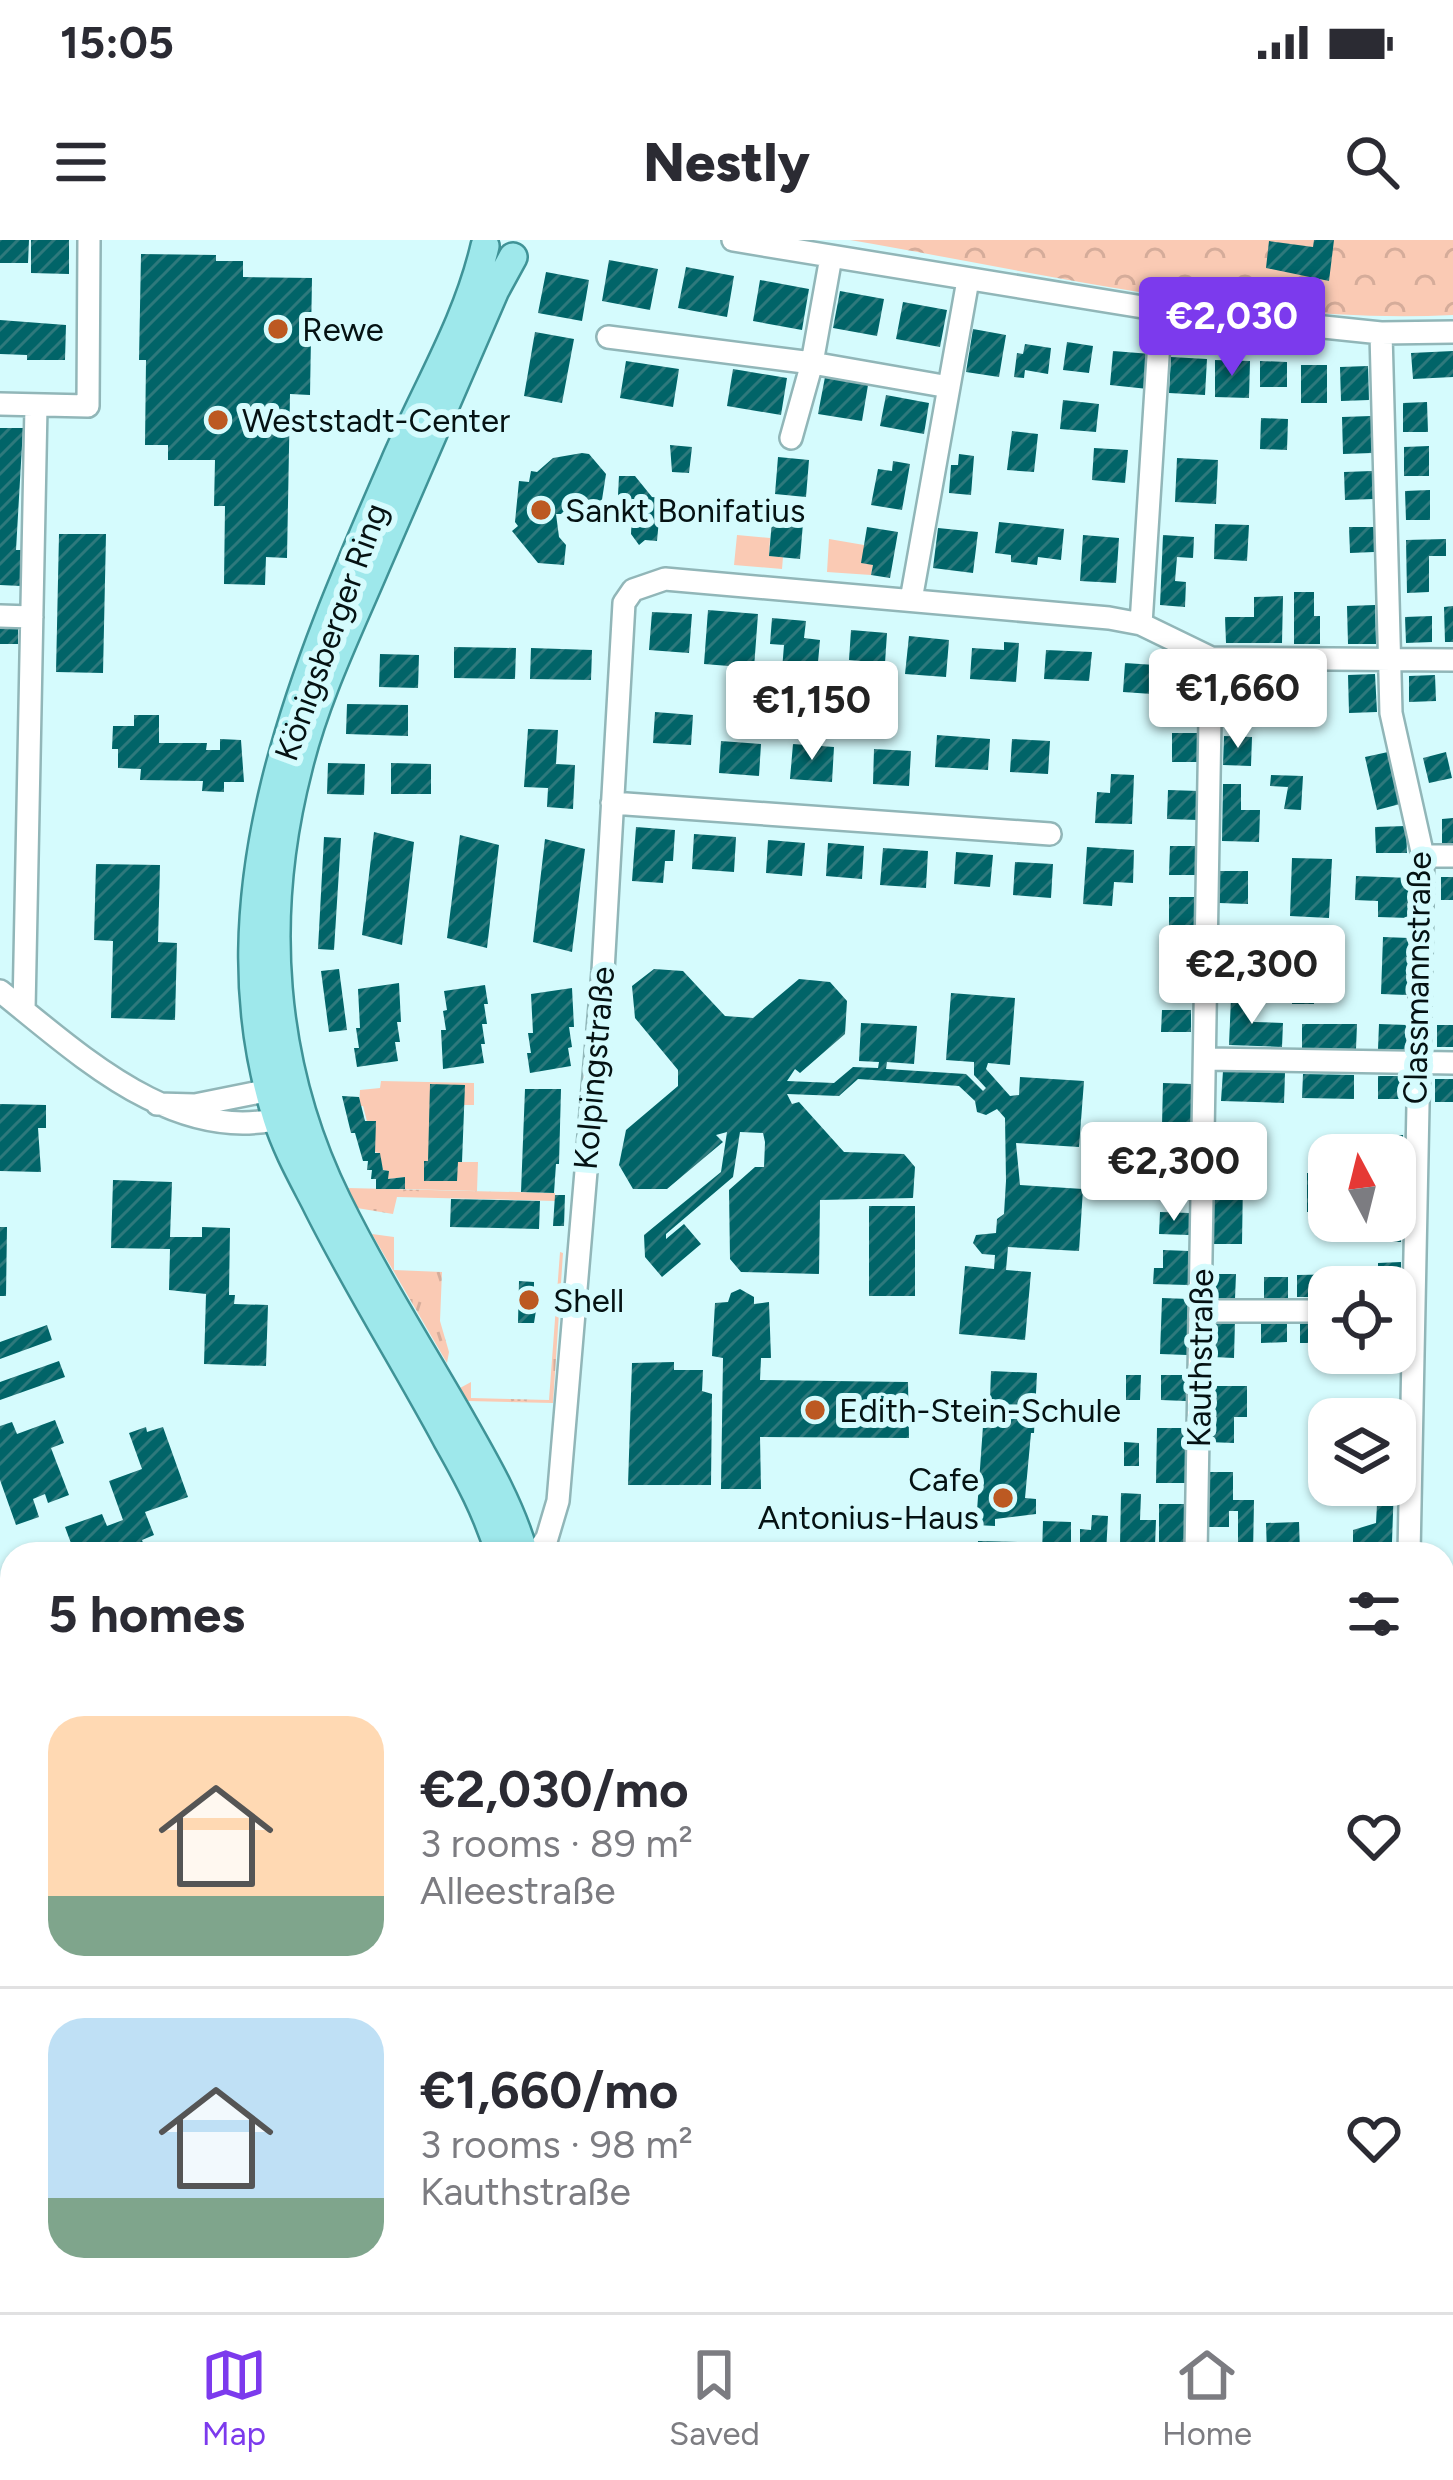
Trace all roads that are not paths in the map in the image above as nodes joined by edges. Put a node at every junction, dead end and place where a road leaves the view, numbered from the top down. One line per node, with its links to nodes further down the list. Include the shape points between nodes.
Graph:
1 (89, 240): 14 (street, via 88,406)
2 (734, 240): 5 (street)
3 (483, 243): 4 (main road, Königsberger Ring, via 493,253); 32 (main road, Königsberger Ring, via 476,283 310,669 274,790 250,925 256,1028)
4 (525, 249): 34 (main road, Königsberger Ring, via 494,290 298,766 274,924)
5 (831, 257): 6 (street); 11 (street)
6 (968, 280): 7 (street); 12 (street)
7 (1161, 310): 9 (street); 19 (street)
8 (1453, 332): 9 (street)
9 (1382, 333): 21 (street, Classmannstraße)
10 (608, 337): 11 (street)
11 (812, 363): 12 (street); 15 (street)
12 (950, 388): 16 (street)
13 (0, 404): 14 (street)
14 (36, 406): 18 (street)
15 (791, 438)
16 (911, 600): 19 (street); 23 (street, Kolpingstraße, via 665,579 641,585 624,603)
17 (0, 616): 18 (street)
18 (32, 616): 28 (street)
19 (1141, 624): 20 (street)
20 (1211, 658): 21 (street); 29 (street, Kauthstraße)
21 (1388, 660): 22 (street); 25 (street, Classmannstraße, via 1390,713)
22 (1453, 660)
23 (612, 803): 24 (street); 41 (street, Kolpingstraße, via 558,1501)
24 (1049, 834)
25 (1423, 856): 26 (street); 30 (street, Classmannstraße)
26 (1453, 856)
27 (0, 991): 28 (street)
28 (24, 1010): 33 (street)
29 (1205, 1059): 30 (street); 36 (street, Kauthstraße)
30 (1416, 1063): 31 (street); 35 (street, Classmannstraße)
31 (1453, 1064)
32 (270, 1090): 33 (street, via 196,1105); 34 (main road, Königsberger Ring)
33 (157, 1103): 34 (street, via 234,1124)
34 (289, 1116): 39 (main road, Königsberger Ring, via 334,1240 478,1496); 40 (main road, Königsberger Ring, via 484,1462)
35 (1406, 1266)
36 (1202, 1311): 37 (street); 42 (street, Kauthstraße)
37 (1308, 1311)
38 (1405, 1374): 43 (street, Classmannstraße)
39 (495, 1542)
40 (520, 1542)
41 (544, 1542)
42 (1196, 1542)
43 (1409, 1542)

